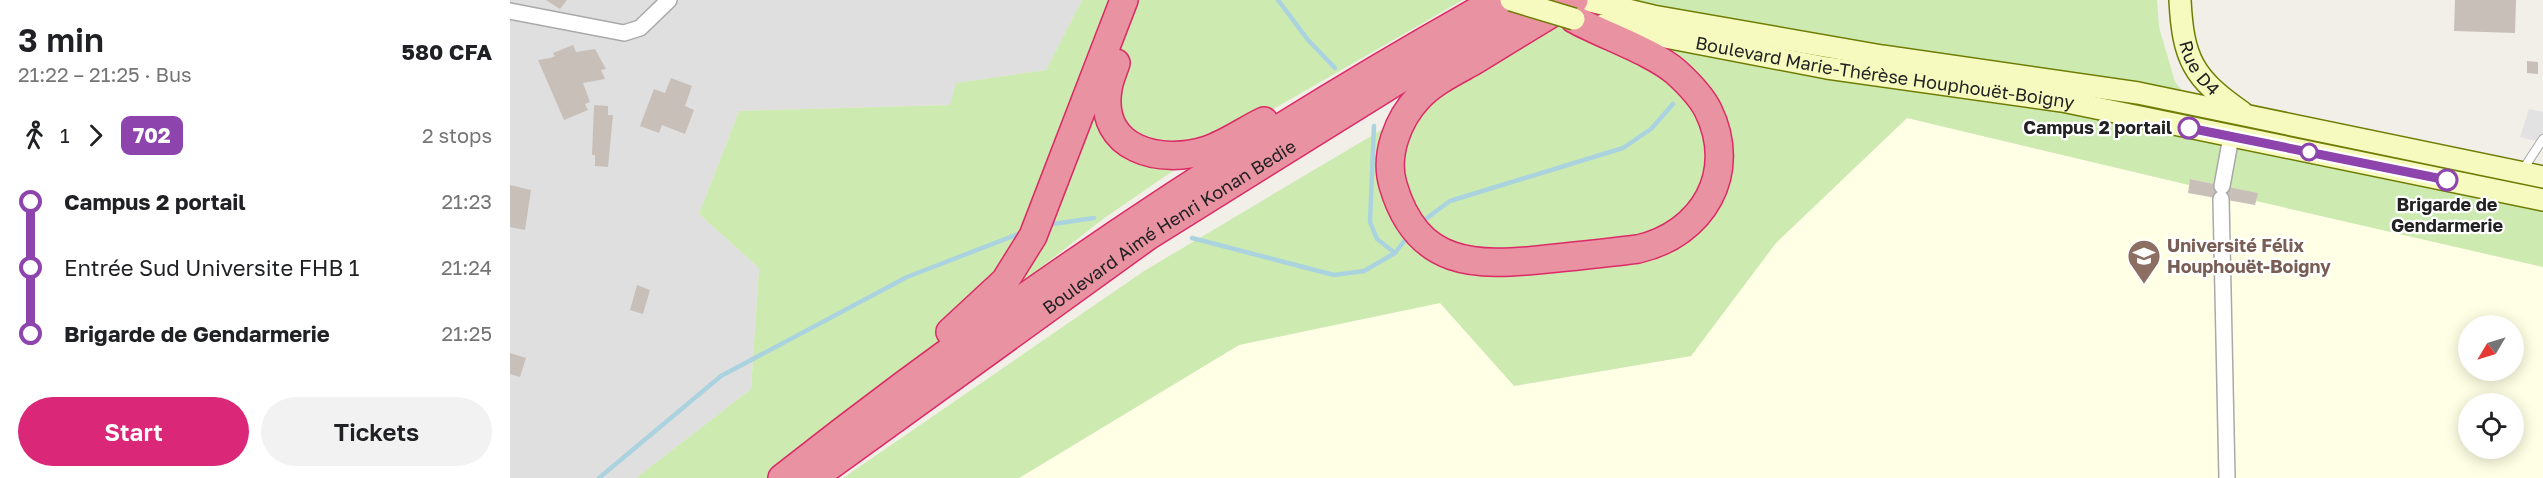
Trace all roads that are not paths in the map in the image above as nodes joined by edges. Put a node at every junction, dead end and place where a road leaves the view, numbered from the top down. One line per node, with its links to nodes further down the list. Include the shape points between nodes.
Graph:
1 (669, 0): 9 (street, via 640,28 624,33)
2 (1124, 0): 18 (highway, via 1033,236 990,298 918,357 903,372)
3 (1135, 0): 10 (highway, via 1108,90 1108,111 1121,136 1144,154 1181,157 1208,150)
4 (1497, 0): 10 (highway, Boulevard Aimé Henri Konan Bedie)
5 (1511, 0): 8 (main road, Boulevard Marie-Thérèse Houphouët-Boigny, bridge)
6 (1543, 0): 17 (highway, Boulevard Aimé Henri Konan Bedie, via 1403,76 1187,210)
7 (2180, 0): 11 (main road, Rue D4, via 2182,39 2190,61 2222,99)
8 (1582, 6): 8 (highway, via 1674,71 1708,110 1719,155 1708,202 1695,221 1678,234 1658,245 1638,249 1498,264 1472,263 1437,249 1415,227 1397,200 1391,181 1390,151 1401,122 1419,97 1445,77); 11 (main road, Boulevard Marie-Thérèse Houphouët-Boigny, via 1882,56 2138,93); 12 (main road, Boulevard Marie-Thérèse Houphouët-Boigny, via 1827,68 2062,101)
9 (510, 11)
10 (1405, 51): 17 (highway, Boulevard Aimé Henri Konan Bedie)
11 (2250, 117): 14 (main road, Boulevard Marie-Thérèse Houphouët-Boigny)
12 (2231, 136): 16 (main road, Boulevard Marie-Thérèse Houphouët-Boigny); 21 (street, via 2222,192)
13 (2543, 139): 14 (lane)
14 (2521, 172): 15 (main road, Boulevard Marie-Thérèse Houphouët-Boigny)
15 (2543, 177)
16 (2543, 200)
17 (1141, 229): 18 (highway, Boulevard Aimé Henri Konan Bedie, via 1099,246); 20 (highway, Boulevard Aimé Henri Konan Bedie)
18 (893, 391): 19 (highway, Boulevard Aimé Henri Konan Bedie)
19 (782, 478)
20 (813, 478)
21 (2227, 478)

